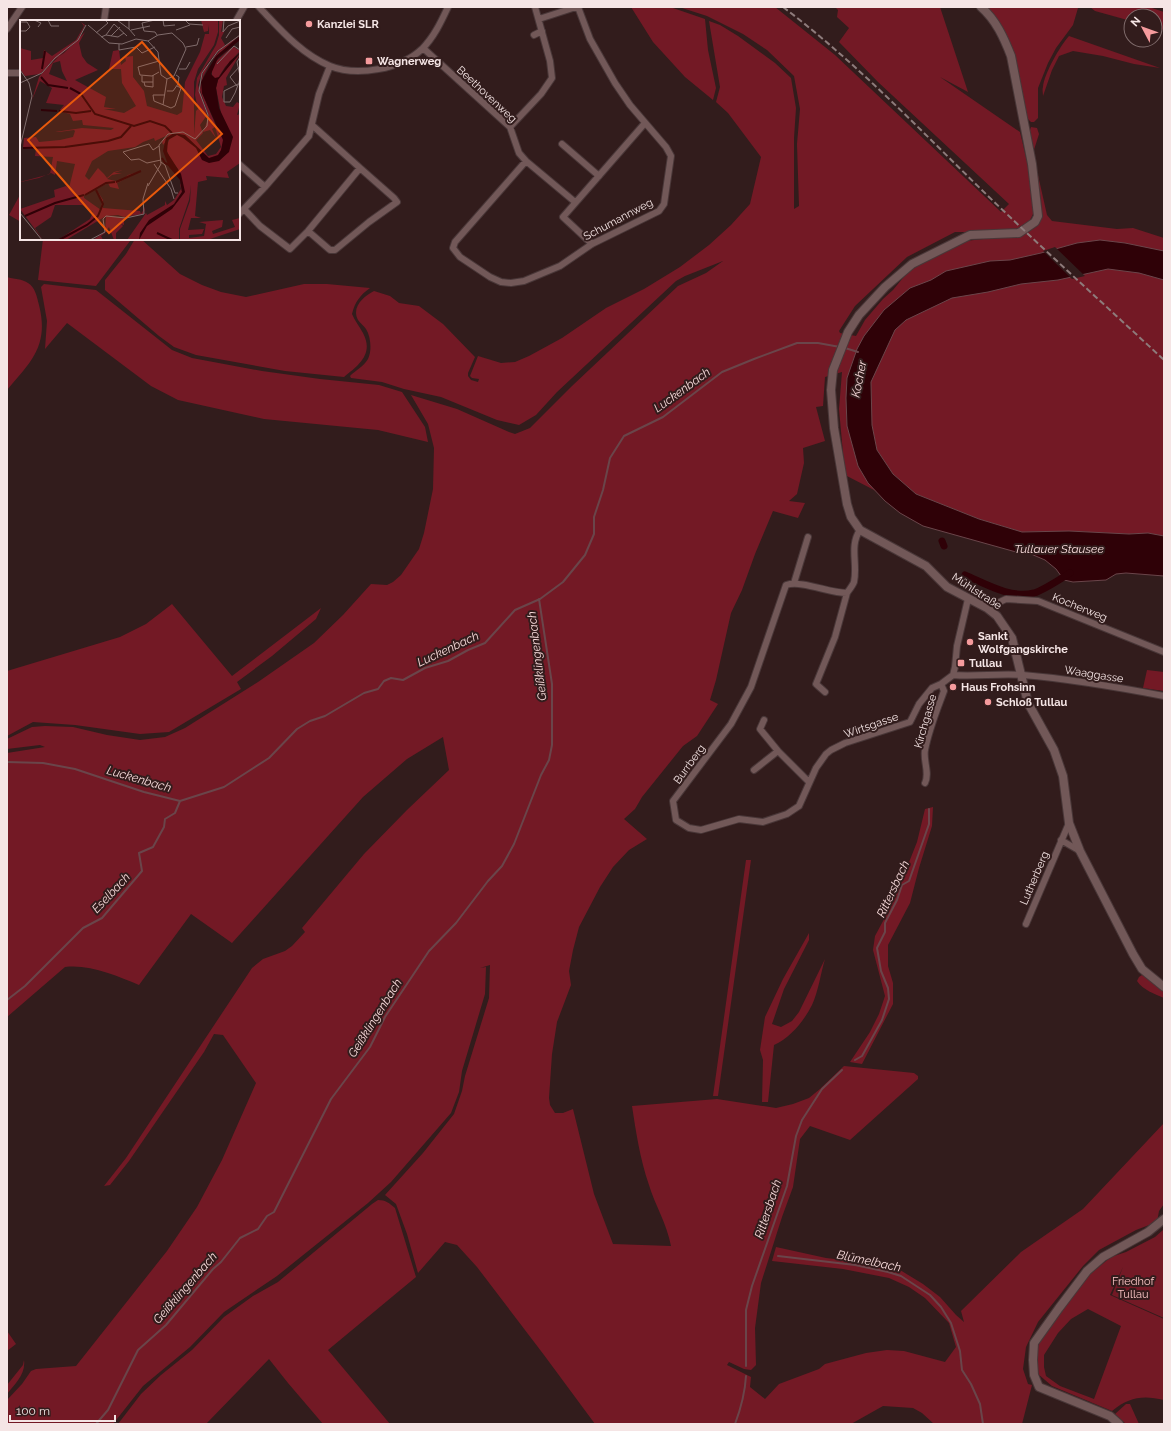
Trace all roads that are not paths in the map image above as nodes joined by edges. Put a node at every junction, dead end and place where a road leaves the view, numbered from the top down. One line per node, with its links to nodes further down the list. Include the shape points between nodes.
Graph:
1 (22, 7): 12 (street)
2 (106, 7): 10 (street)
3 (244, 7): 11 (street)
4 (259, 7): 16 (street, via 291,40)
5 (448, 7): 15 (street, via 432,38)
6 (535, 7): 9 (street)
7 (577, 7): 9 (street, Schumannweg); 19 (street, Schumannweg, via 590,39 615,83)
8 (981, 7): 32 (street, via 1005,39 1011,56 1033,169 1038,216 1030,227 1019,233 970,235 912,264 859,315 844,339 833,370 830,390 847,504)
9 (539, 19): 13 (street)
10 (104, 20)
11 (237, 20)
12 (7, 29)
13 (542, 31): 14 (street); 21 (street, via 552,78 541,94)
14 (534, 35)
15 (423, 48): 16 (street, via 413,56 375,70 357,71); 21 (street, Beethovenweg)
16 (330, 66): 20 (street, via 319,94)
17 (7, 73): 18 (street)
18 (20, 73)
19 (645, 123): 26 (street); 31 (street, Schumannweg, via 670,156 664,204 659,211)
20 (312, 125): 25 (street); 27 (street, via 309,136)
21 (510, 127): 23 (street, Beethovenweg, via 518,153)
22 (562, 144): 26 (street)
23 (526, 161): 28 (street, Beethovenweg); 31 (street, Schumannweg, via 455,242 453,248 460,257 490,277 511,283 524,281 560,266)
24 (240, 165): 27 (street)
25 (360, 168): 30 (street); 30 (street, via 397,202 335,250 330,250)
26 (599, 176): 28 (street)
27 (265, 187): 29 (street)
28 (575, 202): 31 (street, via 562,217)
29 (241, 212): 30 (street, via 290,248)
30 (308, 231)
31 (592, 244)
32 (860, 530): 35 (street, via 855,542 854,582); 36 (street, Mühlstraße, via 926,566 947,587)
33 (808, 537): 34 (street, Burrberg)
34 (794, 582): 35 (street); 48 (street, Burrberg, via 786,585 752,687 731,724 674,801 676,820 690,828 702,830 739,819 764,822 788,814 798,806)
35 (847, 593): 42 (street, via 835,637 816,684)
36 (968, 599): 37 (street, Mühlstraße); 39 (street)
37 (987, 608): 38 (street, Kocherweg, via 1006,598 1038,601); 40 (street, Mühlstraße, via 997,616 1012,638)
38 (1164, 652)
39 (953, 675): 40 (street, Waaggasse); 41 (street, Kirchgasse)
40 (1021, 675): 43 (street, Waaggasse, via 1084,681); 50 (street, Mühlstraße, via 1028,703 1054,750 1064,776)
41 (941, 684): 45 (street, Wirtsgasse, via 932,688 919,704 910,722); 49 (street, Kirchgasse, via 944,690 925,751)
42 (825, 692)
43 (1164, 696)
44 (764, 720): 46 (street, via 760,729)
45 (836, 748): 48 (street, Burrberg, via 826,754)
46 (778, 751): 47 (street); 48 (street)
47 (754, 770)
48 (810, 782)
49 (925, 783)
50 (1069, 823): 51 (street, Lutherberg); 52 (street, Mühlstraße)
51 (1061, 840): 52 (street); 53 (street, Lutherberg)
52 (1080, 852): 54 (street, Mühlstraße, via 1142,969)
53 (1026, 924)
54 (1164, 987)
55 (1164, 1219): 56 (street, via 1148,1232 1103,1257 1087,1271 1034,1344 1034,1375 1039,1387 1110,1416)
56 (1119, 1424)

